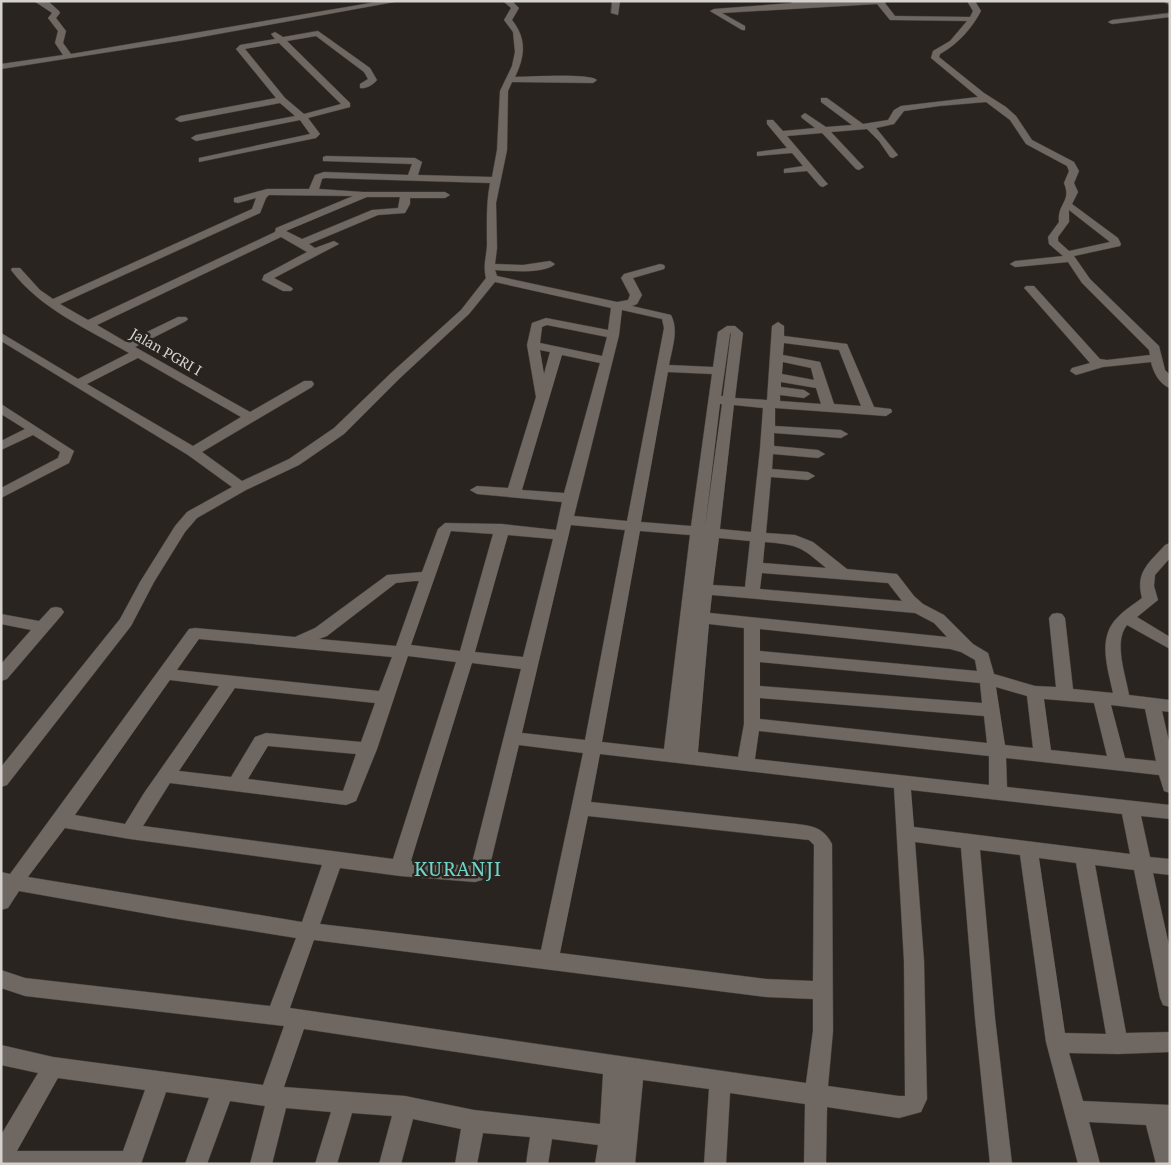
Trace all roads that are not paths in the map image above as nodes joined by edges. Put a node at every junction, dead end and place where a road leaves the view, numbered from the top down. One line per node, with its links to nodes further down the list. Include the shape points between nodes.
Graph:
1 (38, 1): 18 (street, via 56,13 52,18 62,31 60,43)
2 (396, 1): 13 (street)
3 (507, 1): 20 (street, via 515,8 508,20 517,32 519,52)
4 (616, 1): 9 (street)
5 (971, 1): 11 (street, via 977,11)
6 (881, 2): 8 (street); 11 (street, via 893,18)
7 (796, 3): 8 (street); 14 (street, via 714,11)
8 (840, 3)
9 (615, 13)
10 (1170, 15): 12 (street)
11 (974, 18): 23 (street, via 935,58)
12 (1112, 22)
13 (262, 24): 15 (street); 16 (street)
14 (742, 28)
15 (185, 38): 17 (street); 18 (street)
16 (281, 39): 22 (street, via 318,33 367,70 373,80); 24 (street, via 240,49); 26 (street, via 348,105)
17 (191, 47)
18 (69, 57): 19 (street)
19 (1, 67)
20 (508, 80): 21 (street); 45 (street, via 504,91 502,150)
21 (593, 80)
22 (363, 86)
23 (988, 99): 30 (street, via 901,109 891,122); 53 (street, via 1013,118 1029,142 1071,164 1074,171 1069,183 1073,192)
24 (282, 100): 26 (street); 28 (street)
25 (824, 100): 30 (street)
26 (302, 116): 33 (street); 34 (street)
27 (805, 116): 31 (street)
28 (180, 119)
29 (770, 122): 32 (street)
30 (865, 126): 31 (street); 37 (street, via 882,139)
31 (824, 130): 32 (street); 39 (street)
32 (779, 134): 35 (street)
33 (196, 138)
34 (321, 146): 38 (street, via 313,136); 42 (street); 43 (street, via 415,161)
35 (794, 150): 36 (street); 40 (street)
36 (760, 154)
37 (893, 155)
38 (202, 160)
39 (859, 167)
40 (810, 168): 41 (street); 46 (street)
41 (787, 171)
42 (320, 176): 43 (street); 48 (street)
43 (412, 176): 44 (street)
44 (451, 178): 45 (street); 51 (street)
45 (496, 180): 65 (street, via 491,202)
46 (823, 184)
47 (267, 192): 48 (street); 52 (street); 68 (street, via 261,197 256,211)
48 (310, 192): 49 (street); 54 (street)
49 (366, 194): 50 (street); 54 (street)
50 (405, 194): 51 (street); 57 (street, via 401,211 376,212)
51 (445, 195): 55 (street)
52 (238, 200)
53 (1067, 206): 60 (street, via 1063,211 1064,222 1053,242); 60 (street, via 1116,244 1075,252)
54 (332, 208): 56 (street, via 280,230)
55 (444, 209)
56 (281, 233): 57 (street); 71 (street)
57 (301, 243): 59 (street)
58 (334, 244): 59 (street)
59 (314, 252): 67 (street, via 268,277 268,280)
60 (1069, 257): 62 (street); 81 (street, via 1086,281 1155,349)
61 (550, 264): 65 (street)
62 (1015, 264)
63 (660, 267): 69 (street, via 628,276 636,295 633,302)
64 (16, 270): 68 (street, Jalan PGRI I, via 36,292)
65 (491, 272): 69 (street); 111 (street, via 465,312 339,431 294,462)
66 (1030, 288): 83 (street, via 1088,355)
67 (287, 289)
68 (52, 302): 71 (street, Jalan PGRI I)
69 (617, 306): 73 (street); 84 (street, via 667,317 670,328)
70 (182, 319): 77 (street)
71 (89, 324): 77 (street, Jalan PGRI I)
72 (778, 326): 75 (street)
73 (612, 335): 76 (street, via 546,321 536,325); 82 (street)
74 (1, 336): 88 (street)
75 (778, 339): 80 (street); 99 (street, via 846,350)
76 (533, 345): 78 (street); 94 (street)
77 (127, 346): 79 (street, Jalan PGRI I)
78 (557, 350): 82 (street); 94 (street)
79 (139, 353): 88 (street); 101 (street, Jalan PGRI I)
80 (778, 358): 87 (street); 91 (street, via 814,364)
81 (1156, 358): 83 (street); 90 (street, via 1159,370)
82 (606, 360): 115 (street)
83 (1100, 364): 86 (street)
84 (662, 368): 85 (street); 117 (street)
85 (718, 371): 95 (street); 95 (street, via 724,332 728,328 733,329 737,333)
86 (1076, 371)
87 (776, 377): 91 (street); 92 (street)
88 (78, 384): 107 (street)
89 (308, 384): 101 (street)
90 (1170, 384)
91 (822, 385): 97 (street)
92 (774, 390): 93 (street); 96 (street)
93 (804, 394)
94 (542, 396): 113 (street)
95 (722, 401): 96 (street); 119 (street)
96 (771, 405): 97 (street); 102 (street)
97 (828, 406): 99 (street)
98 (1, 408): 103 (street)
99 (869, 410): 100 (street)
100 (886, 412)
101 (250, 418): 107 (street)
102 (767, 429): 104 (street); 106 (street)
103 (33, 430): 105 (street); 114 (street, via 67,451 64,460)
104 (841, 434)
105 (1, 446)
106 (767, 449): 108 (street); 109 (street)
107 (192, 452): 111 (street)
108 (818, 454)
109 (764, 472): 110 (street); 121 (street)
110 (808, 476)
111 (241, 487): 168 (street, via 192,515 180,529 126,622)
112 (477, 490): 113 (street)
113 (514, 492): 115 (street)
114 (1, 494)
115 (570, 498): 116 (street)
116 (566, 520): 117 (street); 120 (street)
117 (634, 527): 119 (street); 159 (street)
118 (502, 530): 120 (street); 125 (street, via 446,526); 141 (street)
119 (705, 532): 121 (street); 126 (street); 162 (street)
120 (561, 535): 142 (street)
121 (757, 537): 123 (street); 124 (street, via 795,540 808,545)
122 (1167, 556): 132 (street, via 1148,574 1146,586 1150,600)
123 (754, 567): 124 (street); 127 (street)
124 (844, 575): 128 (street, via 892,578)
125 (428, 577): 136 (street, via 398,576 321,632); 139 (street)
126 (706, 589): 127 (street); 130 (street)
127 (752, 594): 128 (street)
128 (918, 608): 138 (street, via 939,620)
129 (56, 612): 135 (street)
130 (703, 618): 134 (street); 163 (street)
131 (1057, 618): 149 (street)
132 (1127, 618): 137 (street); 152 (street, via 1115,630 1113,642)
133 (1, 619): 135 (street)
134 (752, 624): 138 (street, via 950,643); 140 (street)
135 (41, 627): 143 (street)
136 (293, 643): 139 (street); 144 (street, via 197,632)
137 (1170, 644)
138 (966, 648): 145 (street, via 982,658)
139 (401, 651): 141 (street); 150 (street)
140 (752, 656): 145 (street); 147 (street)
141 (465, 657): 142 (street); 184 (street)
142 (531, 664): 157 (street)
143 (1, 674)
144 (165, 674): 146 (street); 175 (street)
145 (987, 678): 148 (street); 155 (street)
146 (230, 682): 150 (street); 167 (street)
147 (752, 691): 155 (street); 156 (street)
148 (1035, 692): 149 (street); 161 (street)
149 (1065, 694): 151 (street)
150 (384, 698): 158 (street)
151 (1101, 699): 152 (street); 165 (street)
152 (1122, 700): 153 (street)
153 (1152, 704): 154 (street); 166 (street)
154 (1170, 706)
155 (991, 710): 160 (street)
156 (752, 724): 160 (street); 164 (street)
157 (511, 738): 159 (street); 184 (street, via 481,865 475,874)
158 (368, 748): 170 (street, via 266,739); 170 (street, via 352,793 346,798)
159 (592, 748): 162 (street); 172 (street)
160 (997, 751): 161 (street); 171 (street)
161 (1043, 756): 165 (street)
162 (672, 757): 163 (street)
163 (689, 758): 164 (street)
164 (746, 764): 169 (street)
165 (1118, 764): 166 (street)
166 (1167, 767)
167 (166, 776): 170 (street); 176 (street)
168 (1, 780)
169 (902, 782): 171 (street); 177 (street)
170 (236, 784)
171 (998, 792): 173 (street)
172 (581, 808): 189 (street); 191 (street, via 816,834 822,844)
173 (1130, 808): 174 (street); 182 (street)
174 (1170, 812)
175 (61, 820): 176 (street); 185 (street)
176 (130, 832): 181 (street)
177 (907, 833): 178 (street); 203 (street, via 914,961 916,1099 913,1105 899,1107)
178 (970, 841): 179 (street); 225 (street)
179 (1028, 849): 180 (street); 194 (street)
180 (1084, 854): 182 (street); 196 (street)
181 (334, 859): 184 (street); 187 (street)
182 (1142, 862): 183 (street); 188 (street)
183 (1170, 867)
184 (400, 868)
185 (8, 882): 186 (street); 187 (street)
186 (1, 902)
187 (307, 931): 189 (street); 193 (street)
188 (1166, 957): 192 (street)
189 (549, 960): 191 (street, via 766,988)
190 (1, 979): 193 (street, via 25,987)
191 (821, 990): 203 (street, via 822,1031)
192 (1170, 998)
193 (287, 1017): 198 (street); 204 (street)
194 (1056, 1042): 196 (street); 207 (street)
195 (1170, 1042): 196 (street)
196 (1118, 1044)
197 (1, 1054): 199 (street)
198 (624, 1066): 201 (street); 211 (street); 222 (street)
199 (53, 1067): 200 (street); 212 (street)
200 (160, 1081): 202 (street); 214 (street)
201 (720, 1082): 203 (street); 223 (street)
202 (222, 1089): 204 (street); 215 (street)
203 (816, 1094): 224 (street)
204 (274, 1096): 205 (street); 216 (street)
205 (345, 1102): 206 (street); 217 (street)
206 (405, 1107): 209 (street); 218 (street)
207 (1074, 1111): 208 (street); 226 (street)
208 (1162, 1116): 227 (street)
209 (474, 1121): 210 (street); 219 (street)
210 (543, 1127): 211 (street); 220 (street)
211 (610, 1136): 221 (street)
212 (1, 1157)
213 (1, 1162): 214 (street)
214 (130, 1163)
215 (196, 1164)
216 (261, 1164)
217 (326, 1164)
218 (390, 1164)
219 (466, 1164)
220 (537, 1164)
221 (606, 1164)
222 (624, 1164)
223 (715, 1164)
224 (815, 1164)
225 (1001, 1164)
226 (1089, 1164)
227 (1167, 1164)

